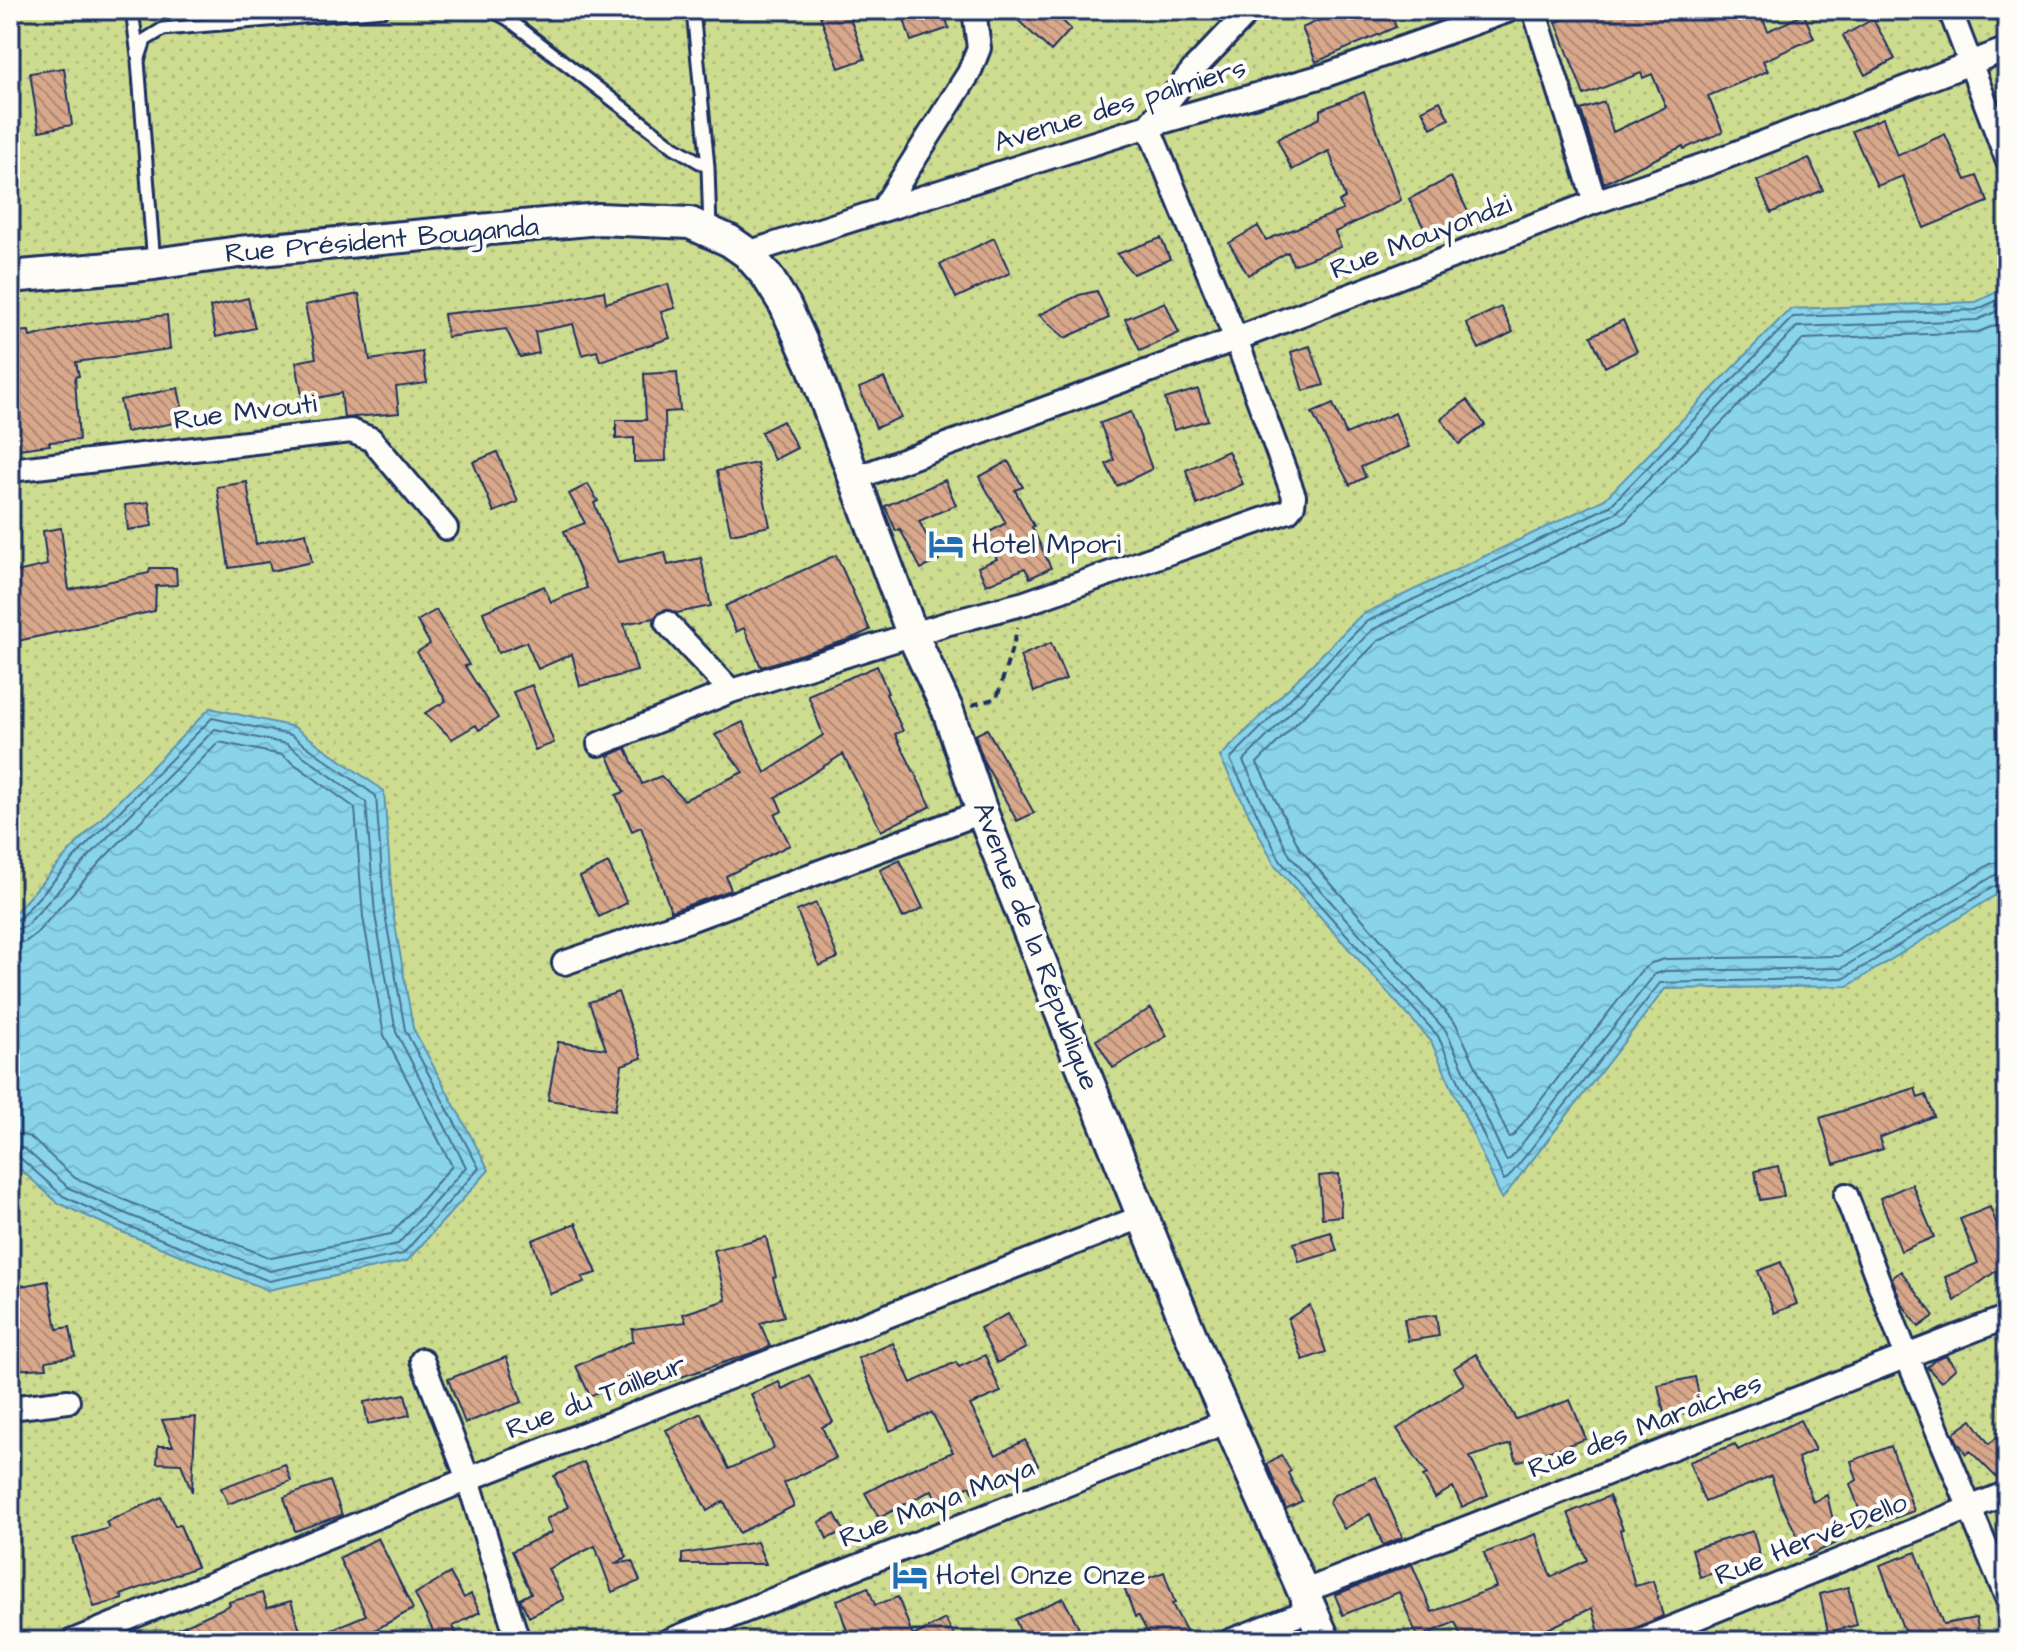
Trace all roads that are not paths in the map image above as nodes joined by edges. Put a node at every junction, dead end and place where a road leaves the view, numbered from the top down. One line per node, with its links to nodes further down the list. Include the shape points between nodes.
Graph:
1 (132, 10): 11 (lane)
2 (383, 10): 11 (lane, via 163,29 145,40)
3 (492, 10): 15 (lane)
4 (693, 10): 15 (lane)
5 (974, 10): 17 (street, via 979,48 969,73)
6 (1250, 10): 13 (street)
7 (1510, 10): 13 (street, Avenue des palmiers, via 1326,75)
8 (1534, 10): 16 (street)
9 (1950, 10): 12 (street)
10 (2007, 49): 12 (street, Rue Mouyondzi)
11 (138, 61): 20 (lane)
12 (1969, 64): 14 (street); 16 (street, Rue Mouyondzi)
13 (1148, 126): 17 (street, Avenue des palmiers); 22 (street)
14 (2007, 159)
15 (708, 167): 18 (lane)
16 (1595, 202): 22 (street, Rue Mouyondzi)
17 (882, 210): 19 (street, Avenue des palmiers)
18 (710, 231): 19 (street, Rue Président Bouganda); 20 (street, Rue Président Bouganda, via 690,223 599,219)
19 (747, 253): 24 (street, Avenue de la République, via 785,305)
20 (154, 264): 21 (street, Rue Président Bouganda)
21 (10, 277)
22 (1236, 339): 24 (street, Rue Mouyondzi); 27 (street, via 1294,496 1288,511 1025,603)
23 (10, 470): 25 (street, Rue Mvouti, via 351,431 371,439)
24 (856, 478): 27 (street, Avenue de la République)
25 (446, 528)
26 (667, 623): 28 (street)
27 (913, 636): 28 (street); 30 (street, Avenue de la République, via 948,711)
28 (731, 691): 29 (street)
29 (599, 744)
30 (982, 812): 31 (street); 33 (street, Avenue de la République)
31 (564, 963)
32 (1846, 1195): 35 (street)
33 (1144, 1216): 39 (street, Avenue de la République); 40 (street, Rue du Tailleur)
34 (2007, 1317): 35 (street, Rue des Maraiches)
35 (1907, 1357): 42 (street); 44 (street, Rue des Maraiches)
36 (422, 1360): 40 (street)
37 (68, 1401): 38 (street)
38 (10, 1408)
39 (1228, 1421): 44 (street, Avenue de la République); 47 (street, Rue Maya Maya)
40 (468, 1479): 45 (street, Rue du Tailleur); 46 (street)
41 (2007, 1493): 42 (street, Rue Hervé-Dello)
42 (1969, 1507): 43 (street); 50 (street, Rue Hervé-Dello)
43 (2007, 1598)
44 (1309, 1600): 48 (street, Rue des Maraiches); 49 (street, Avenue de la République)
45 (73, 1641)
46 (518, 1641)
47 (668, 1641)
48 (1230, 1641)
49 (1325, 1641)
50 (1639, 1641)

